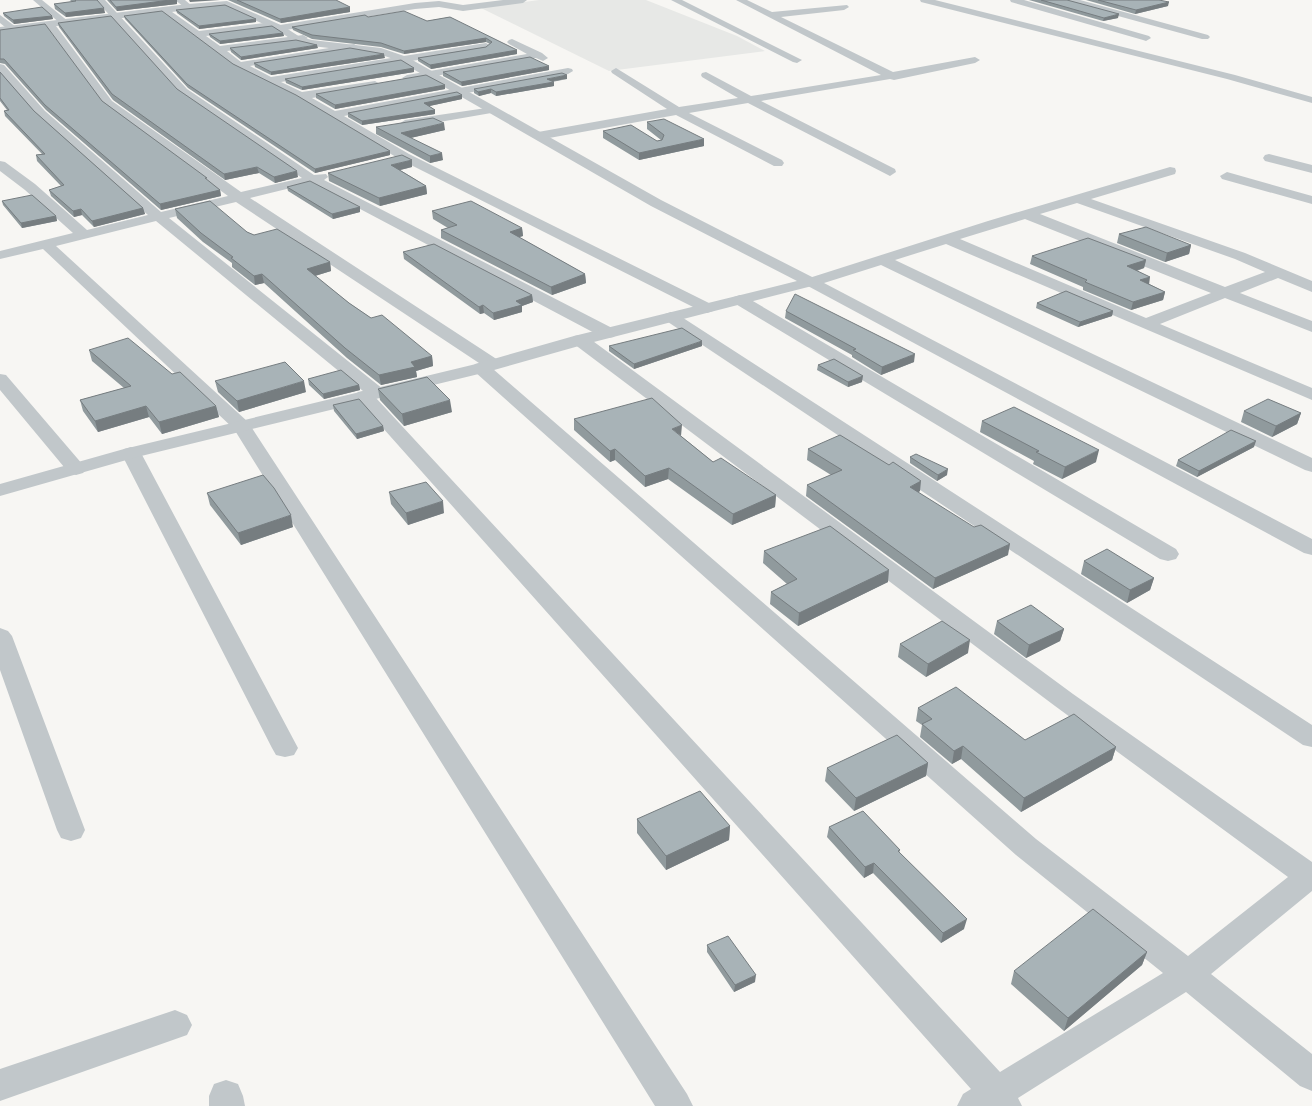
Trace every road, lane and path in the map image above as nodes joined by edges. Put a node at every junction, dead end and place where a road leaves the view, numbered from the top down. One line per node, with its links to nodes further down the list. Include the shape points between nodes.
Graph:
1 (37, 0): 21 (street)
2 (100, 0): 19 (street)
3 (179, 0): 14 (street)
4 (448, 0): 15 (street)
5 (523, 0): 11 (street)
6 (679, 0): 39 (street)
7 (740, 0): 13 (street)
8 (924, 0): 29 (street)
9 (1014, 0): 24 (street)
10 (1070, 0): 30 (street)
11 (506, 1): 15 (street)
12 (771, 2): 13 (street)
13 (750, 5): 18 (street)
14 (188, 7): 17 (street); 22 (street, via 227,4 260,19)
15 (471, 7): 22 (street, via 439,4)
16 (844, 7): 18 (street)
17 (165, 10): 19 (street); 27 (street)
18 (772, 15): 46 (street)
19 (114, 16): 21 (street); 73 (street, via 183,91)
20 (0, 18): 25 (street)
21 (64, 22): 23 (street)
22 (276, 23): 27 (street); 31 (street)
23 (50, 24): 25 (street); 74 (street, via 108,103)
24 (1105, 26): 29 (street); 33 (street, via 1146,38)
25 (13, 29): 26 (street)
26 (0, 30)
27 (199, 34): 36 (street)
28 (327, 34): 31 (street)
29 (1061, 34): 33 (street)
30 (1205, 37)
31 (297, 39): 35 (street); 36 (street)
32 (512, 42): 37 (street)
33 (1104, 45): 53 (street)
34 (486, 46): 38 (street)
35 (354, 48): 38 (street, via 381,51); 41 (street)
36 (219, 49): 41 (street)
37 (538, 55): 45 (street); 50 (street, via 568,71)
38 (403, 59): 45 (street); 47 (street)
39 (796, 60)
40 (975, 60): 46 (street)
41 (239, 65): 47 (street)
42 (0, 68): 78 (street, via 41,113)
43 (616, 71): 55 (street)
44 (706, 74): 52 (street)
45 (430, 75): 48 (street); 50 (street)
46 (894, 77): 52 (street)
47 (270, 80): 51 (street)
48 (399, 80)
49 (384, 82): 51 (street)
50 (462, 92): 54 (street); 56 (street)
51 (301, 96): 56 (street)
52 (748, 99): 55 (street); 69 (street)
53 (1312, 100)
54 (493, 110): 58 (street); 62 (street)
55 (677, 112): 57 (street); 66 (street)
56 (332, 115): 61 (street)
57 (621, 120): 60 (street); 62 (street)
58 (391, 126)
59 (375, 129): 61 (street)
60 (639, 131)
61 (360, 132): 63 (street)
62 (538, 136): 85 (street, via 656,203)
63 (405, 157): 65 (street); 89 (street)
64 (1269, 158): 68 (street)
65 (389, 161)
66 (778, 162)
67 (0, 165): 79 (street, via 30,187)
68 (1312, 169)
69 (890, 172)
70 (1170, 172): 75 (street)
71 (335, 174): 73 (street)
72 (1227, 176): 76 (street)
73 (312, 179): 74 (street); 93 (street)
74 (240, 198): 78 (street); 95 (street)
75 (1078, 199): 77 (street); 84 (street)
76 (1312, 200)
77 (1026, 214): 80 (street); 87 (street)
78 (159, 217): 79 (street); 97 (street)
79 (84, 235): 81 (street)
80 (947, 239): 83 (street); 91 (street)
81 (46, 244): 82 (street); 99 (street)
82 (0, 255)
83 (883, 260): 85 (street); 101 (street)
84 (1279, 272): 86 (street); 87 (street)
85 (811, 282): 88 (street); 104 (street)
86 (1312, 287)
87 (1225, 293): 91 (street); 92 (street)
88 (740, 300): 89 (street); 105 (street)
89 (706, 308): 90 (street)
90 (671, 317): 93 (street); 107 (street)
91 (1145, 324): 98 (street)
92 (1312, 327)
93 (608, 333): 94 (street)
94 (580, 340): 95 (street); 110 (street, via 1064,700)
95 (486, 366): 97 (street); 111 (street, via 1026,848)
96 (0, 379): 102 (street)
97 (370, 395): 99 (street); 115 (street)
98 (1312, 395)
99 (241, 426): 100 (street); 116 (street)
100 (131, 453): 102 (street); 108 (street)
101 (1312, 466)
102 (76, 469): 103 (street)
103 (0, 490)
104 (1312, 548)
105 (1168, 554)
106 (0, 636): 109 (street)
107 (1312, 738)
108 (285, 748)
109 (71, 830)
110 (1311, 877): 111 (street)
111 (1188, 974): 113 (street); 115 (street)
112 (175, 1025): 114 (street)
113 (1312, 1075)
114 (0, 1086)
115 (992, 1102)
116 (675, 1106)

